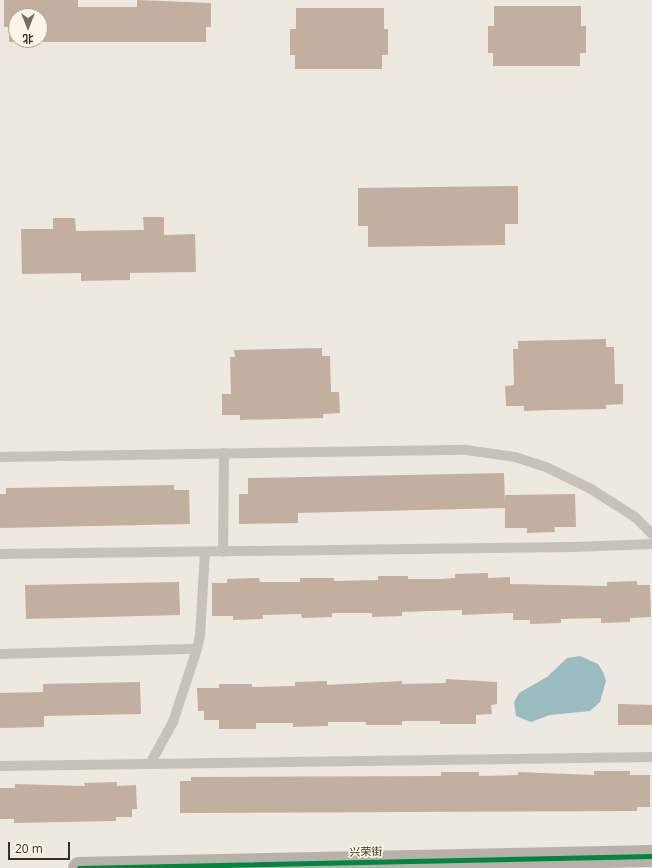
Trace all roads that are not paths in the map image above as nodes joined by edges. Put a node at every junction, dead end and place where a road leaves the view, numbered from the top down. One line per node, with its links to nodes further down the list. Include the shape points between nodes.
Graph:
1 (224, 453): 2 (lane); 3 (lane, via 466,450 515,457 548,468 591,489 635,517); 6 (lane)
2 (0, 457)
3 (652, 534)
4 (652, 544): 6 (lane)
5 (205, 552): 6 (lane); 7 (lane); 8 (lane)
6 (223, 552)
7 (0, 554)
8 (197, 649): 9 (lane); 11 (lane, via 173,722)
9 (0, 654)
10 (652, 757): 11 (lane)
11 (150, 764): 12 (lane)
12 (0, 766)
13 (652, 856): 14 (street, 兴荣街)
14 (80, 868)

